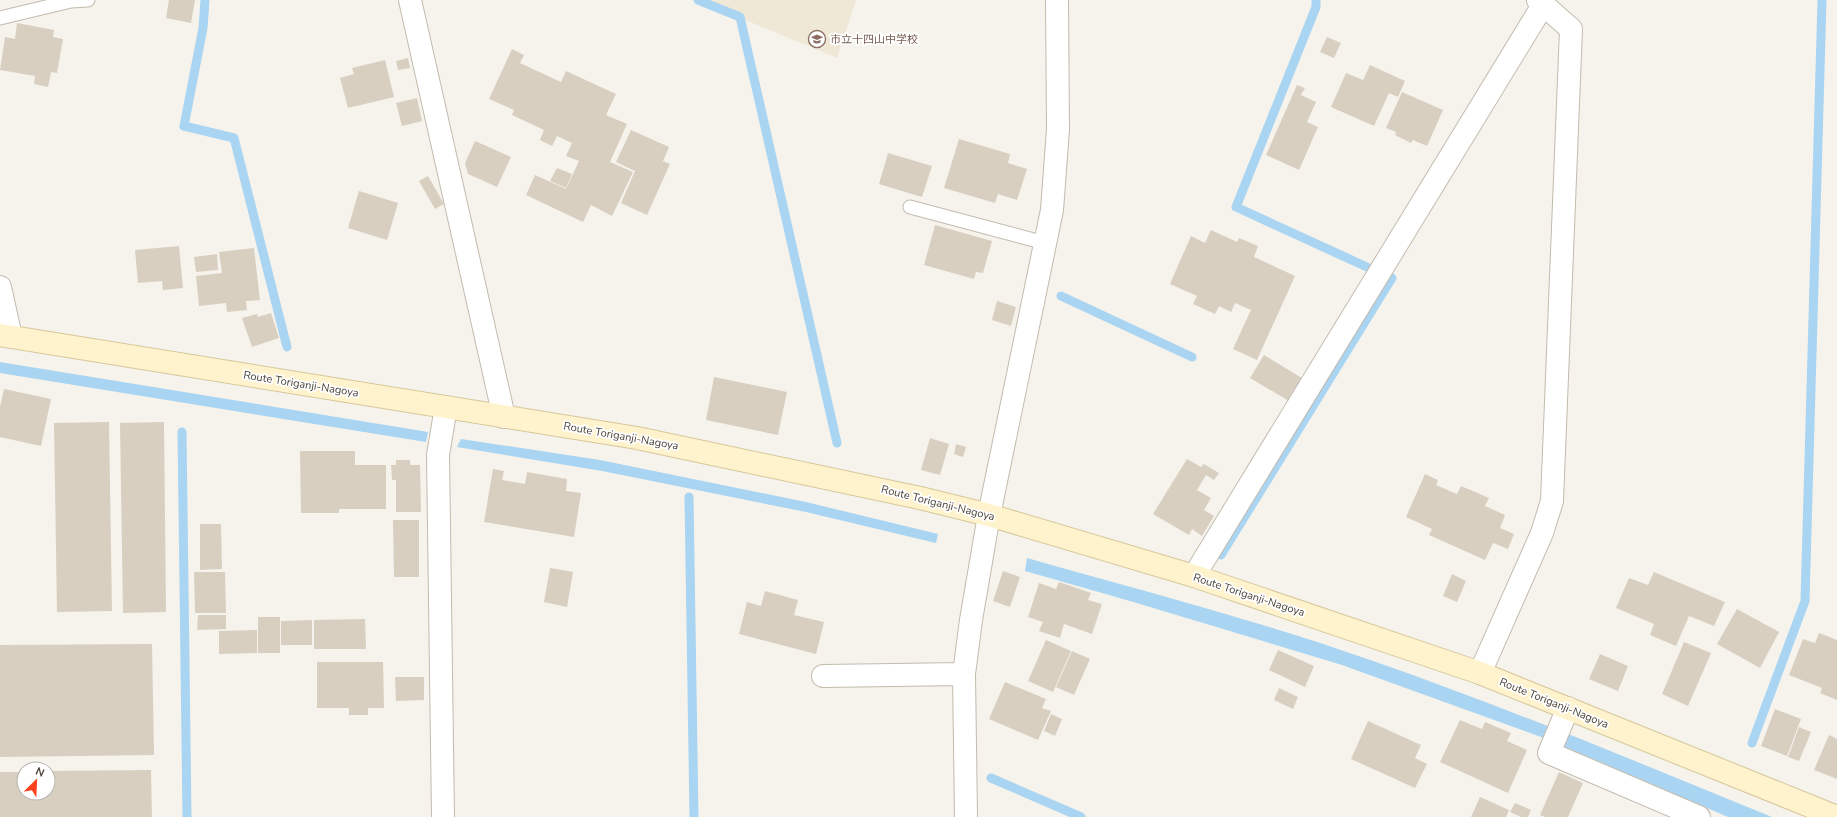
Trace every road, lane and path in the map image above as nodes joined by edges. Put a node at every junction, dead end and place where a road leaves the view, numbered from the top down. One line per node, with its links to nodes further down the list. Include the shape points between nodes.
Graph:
1 (88, 0): 5 (lane, via 71,1)
2 (410, 0): 11 (street)
3 (1057, 0): 7 (street, via 1058,129 1052,210)
4 (1541, 3): 13 (street); 14 (street, via 1571,29 1552,501 1542,533)
5 (0, 18)
6 (910, 207): 7 (lane)
7 (1045, 243): 12 (street)
8 (0, 287): 9 (street)
9 (6, 336): 10 (main road, Route Toriganji-Nagoya)
10 (446, 407): 11 (main road, Route Toriganji-Nagoya); 18 (street, via 438,455)
11 (504, 417): 12 (main road, Route Toriganji-Nagoya, via 637,438)
12 (990, 515): 13 (main road, Route Toriganji-Nagoya); 15 (street)
13 (1194, 576): 14 (main road, Route Toriganji-Nagoya)
14 (1480, 673): 17 (main road, Route Toriganji-Nagoya)
15 (964, 674): 16 (street); 19 (street)
16 (823, 676)
17 (1564, 716): 20 (street, via 1549,753); 21 (main road, Route Toriganji-Nagoya)
18 (443, 817)
19 (966, 817)
20 (1699, 817)
21 (1837, 817)

